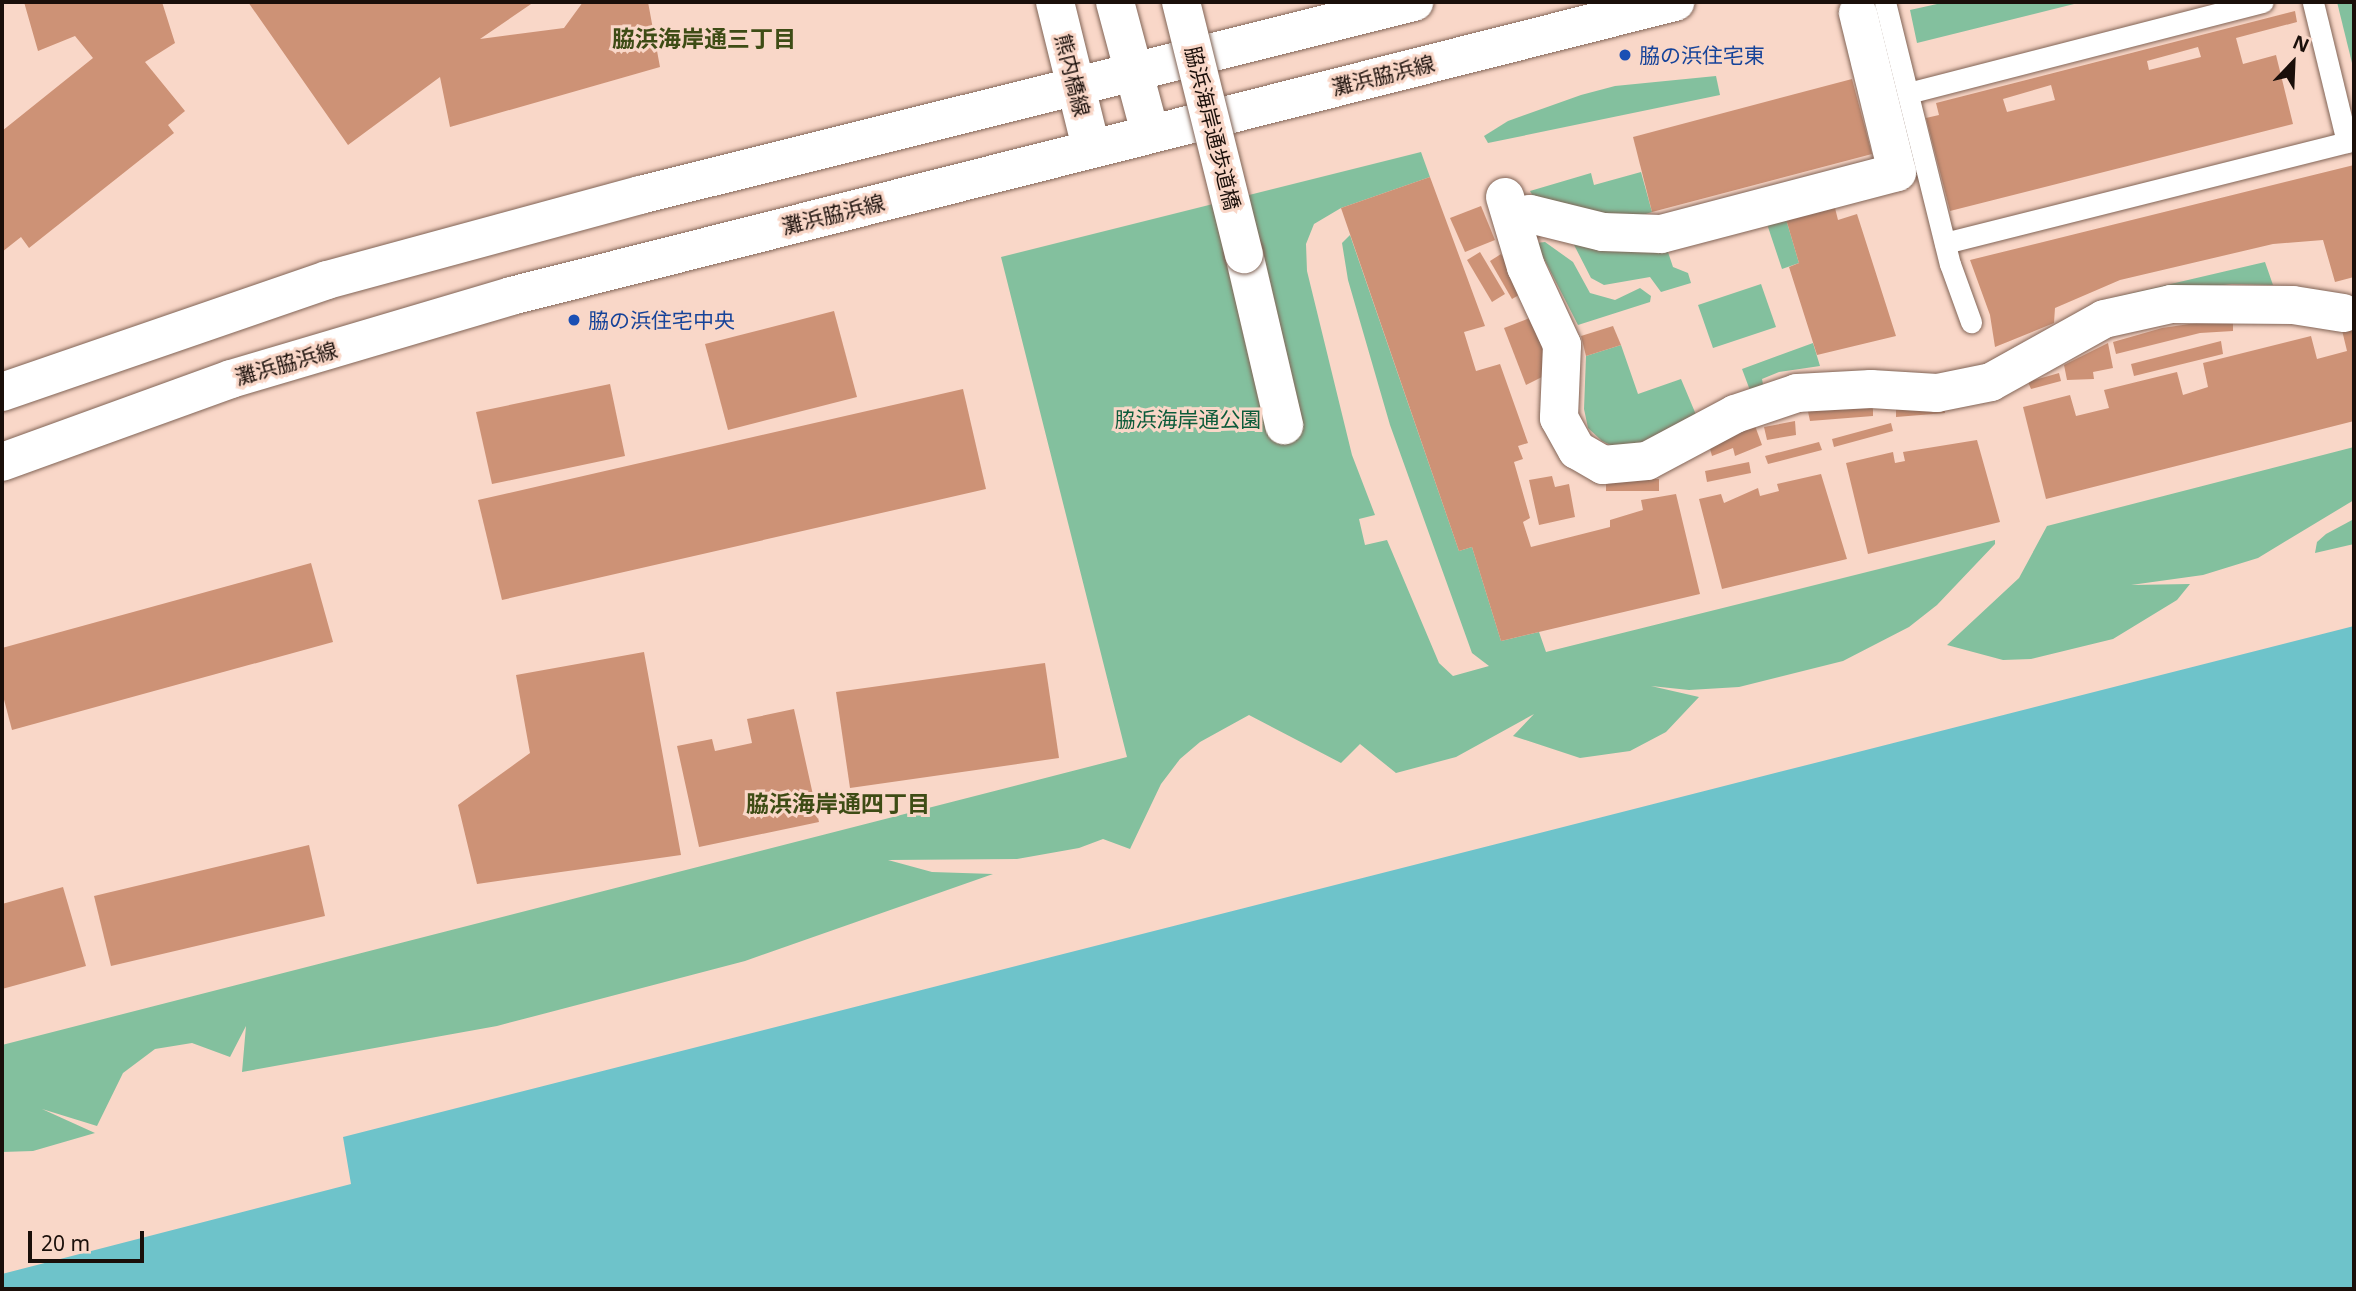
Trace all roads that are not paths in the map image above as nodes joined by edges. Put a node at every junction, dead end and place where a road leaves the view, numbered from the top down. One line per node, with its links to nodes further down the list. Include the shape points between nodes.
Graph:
1 (1055, 2): 10 (street, 熊内橋線)
2 (1115, 2): 9 (street)
3 (1181, 2): 18 (street, 脇浜海岸通歩道橋, bridge)
4 (1414, 2): 9 (street)
5 (1675, 2): 12 (street, 灘浜脇浜線)
6 (2263, 2): 11 (lane)
7 (2313, 2): 14 (lane, via 2347,142)
8 (1872, 7): 11 (lane); 15 (street, via 1897,172 1661,234 1603,232 1508,207 1526,267 1562,345 1559,418 1577,450 1603,465 1647,461 1735,414 1797,393 1871,388 1937,393 1991,382 2104,319 2171,304 2280,305)
9 (1133, 73): 10 (street); 12 (street)
10 (1076, 88): 13 (street, 熊内橋線); 17 (street, via 640,195 327,281)
11 (1908, 93): 14 (lane)
12 (1150, 133): 13 (street, 灘浜脇浜線)
13 (1091, 148): 19 (street, 灘浜脇浜線, via 511,296 231,379)
14 (1945, 243): 16 (lane)
15 (2343, 313)
16 (1971, 322)
17 (2, 392)
18 (1284, 425)
19 (2, 462)

